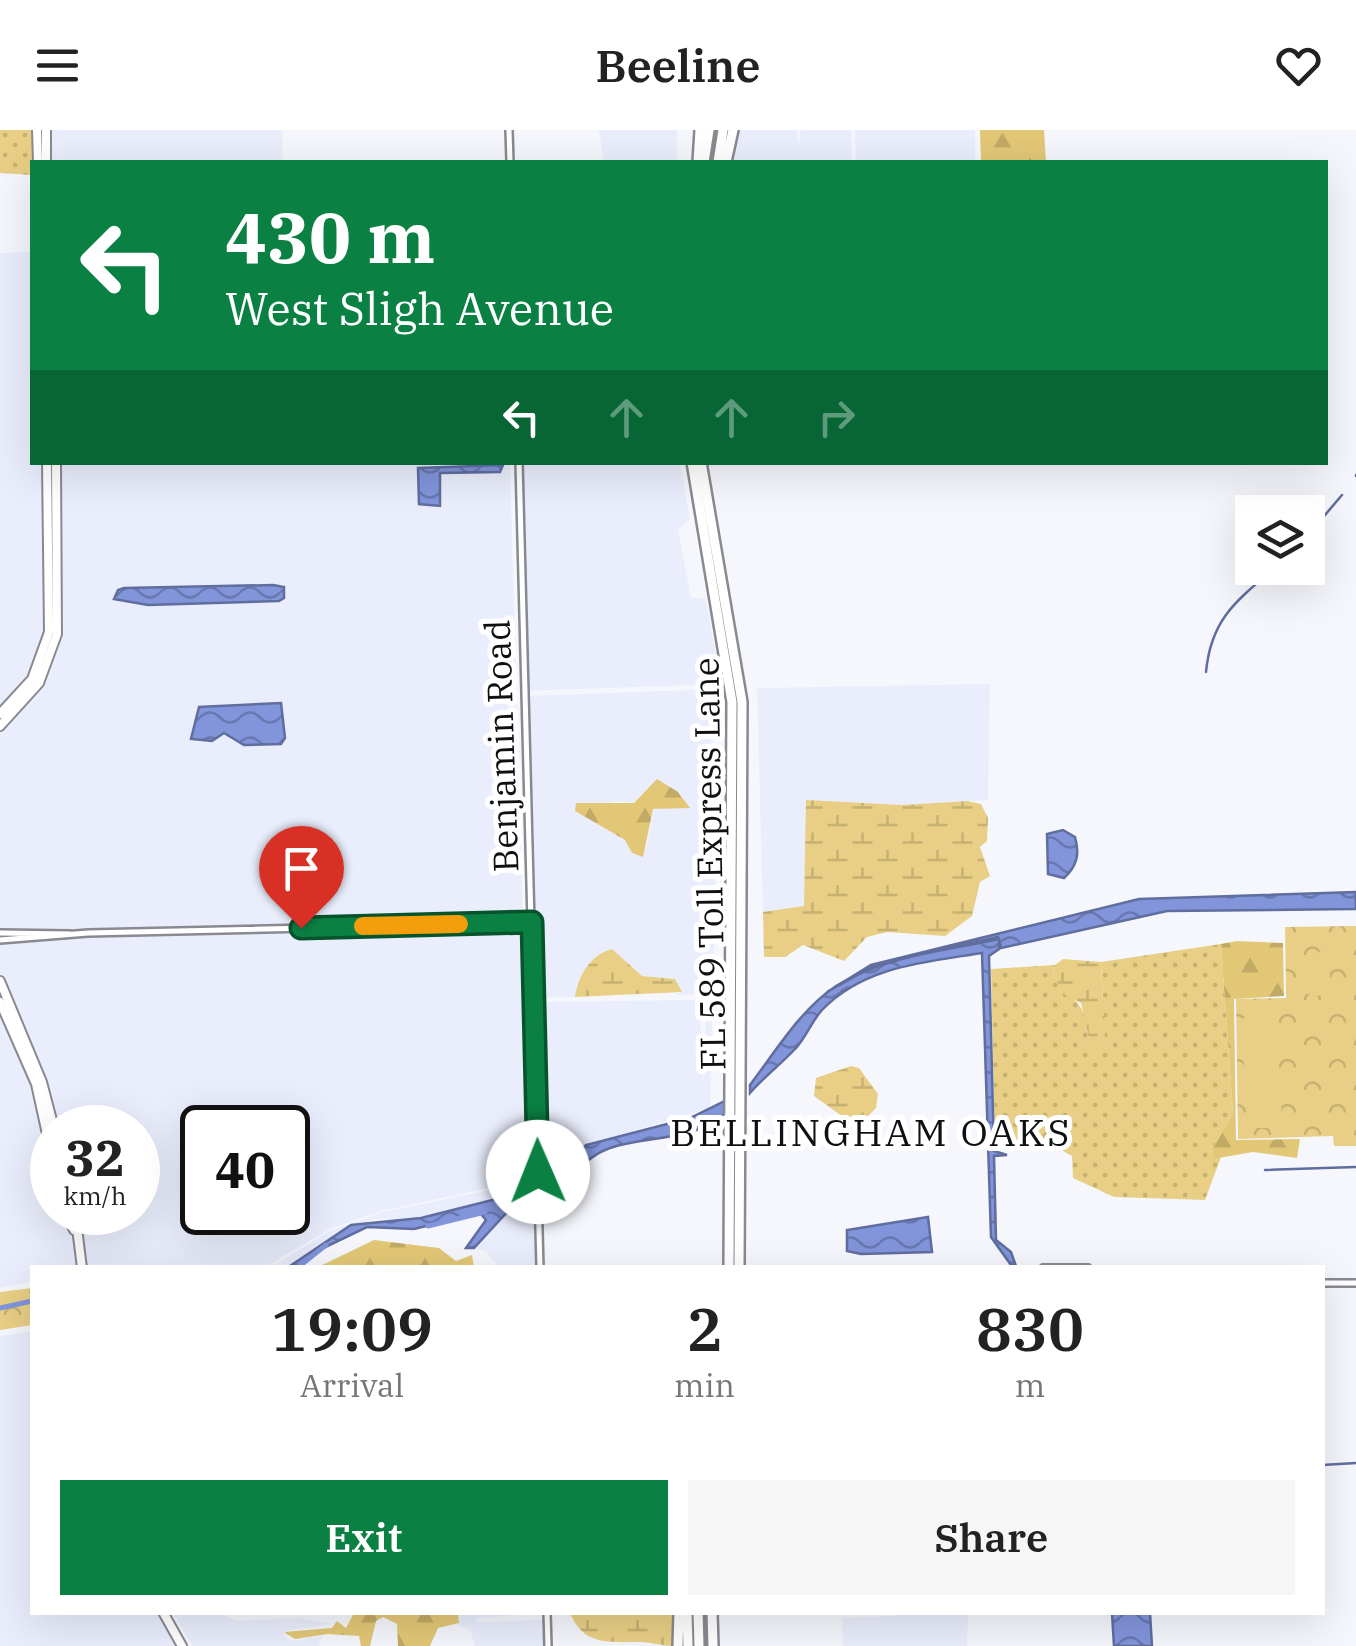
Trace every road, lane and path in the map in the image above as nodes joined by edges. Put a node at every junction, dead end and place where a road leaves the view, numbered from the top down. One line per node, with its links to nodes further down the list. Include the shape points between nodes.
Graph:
1 (37, 130): 8 (main road)
2 (46, 130): 9 (main road)
3 (509, 130): 10 (street)
4 (700, 130): 11 (highway)
5 (709, 130): 12 (highway)
6 (720, 130): 13 (highway)
7 (733, 130): 14 (highway)
8 (38, 160)
9 (46, 160)
10 (510, 160)
11 (701, 160)
12 (702, 160)
13 (716, 160)
14 (726, 160)
15 (47, 465): 22 (main road, via 49,632 32,679)
16 (56, 465): 23 (main road, via 58,634 39,684)
17 (519, 465): 24 (street, Benjamin Road)
18 (693, 465): 20 (highway)
19 (704, 465): 20 (highway)
20 (737, 670): 21 (highway)
21 (740, 702): 33 (highway); 33 (highway, via 730,1088)
22 (0, 714)
23 (0, 726)
24 (532, 922): 26 (street); 35 (street, Benjamin Road)
25 (0, 932): 26 (street)
26 (70, 934): 27 (street)
27 (0, 940)
28 (0, 981): 31 (main road)
29 (0, 1002): 30 (main road)
30 (41, 1105)
31 (48, 1105)
32 (75, 1235): 34 (main road)
33 (736, 1255): 36 (highway); 37 (highway)
34 (81, 1265)
35 (540, 1265)
36 (736, 1265)
37 (736, 1265)
38 (1356, 1282): 39 (street)
39 (1325, 1283)
40 (165, 1615): 46 (main road)
41 (547, 1615): 47 (street)
42 (691, 1615): 48 (highway)
43 (692, 1615): 49 (highway)
44 (692, 1615): 49 (highway)
45 (712, 1615): 50 (highway)
46 (182, 1646)
47 (548, 1646)
48 (678, 1646)
49 (696, 1646)
50 (712, 1646)

